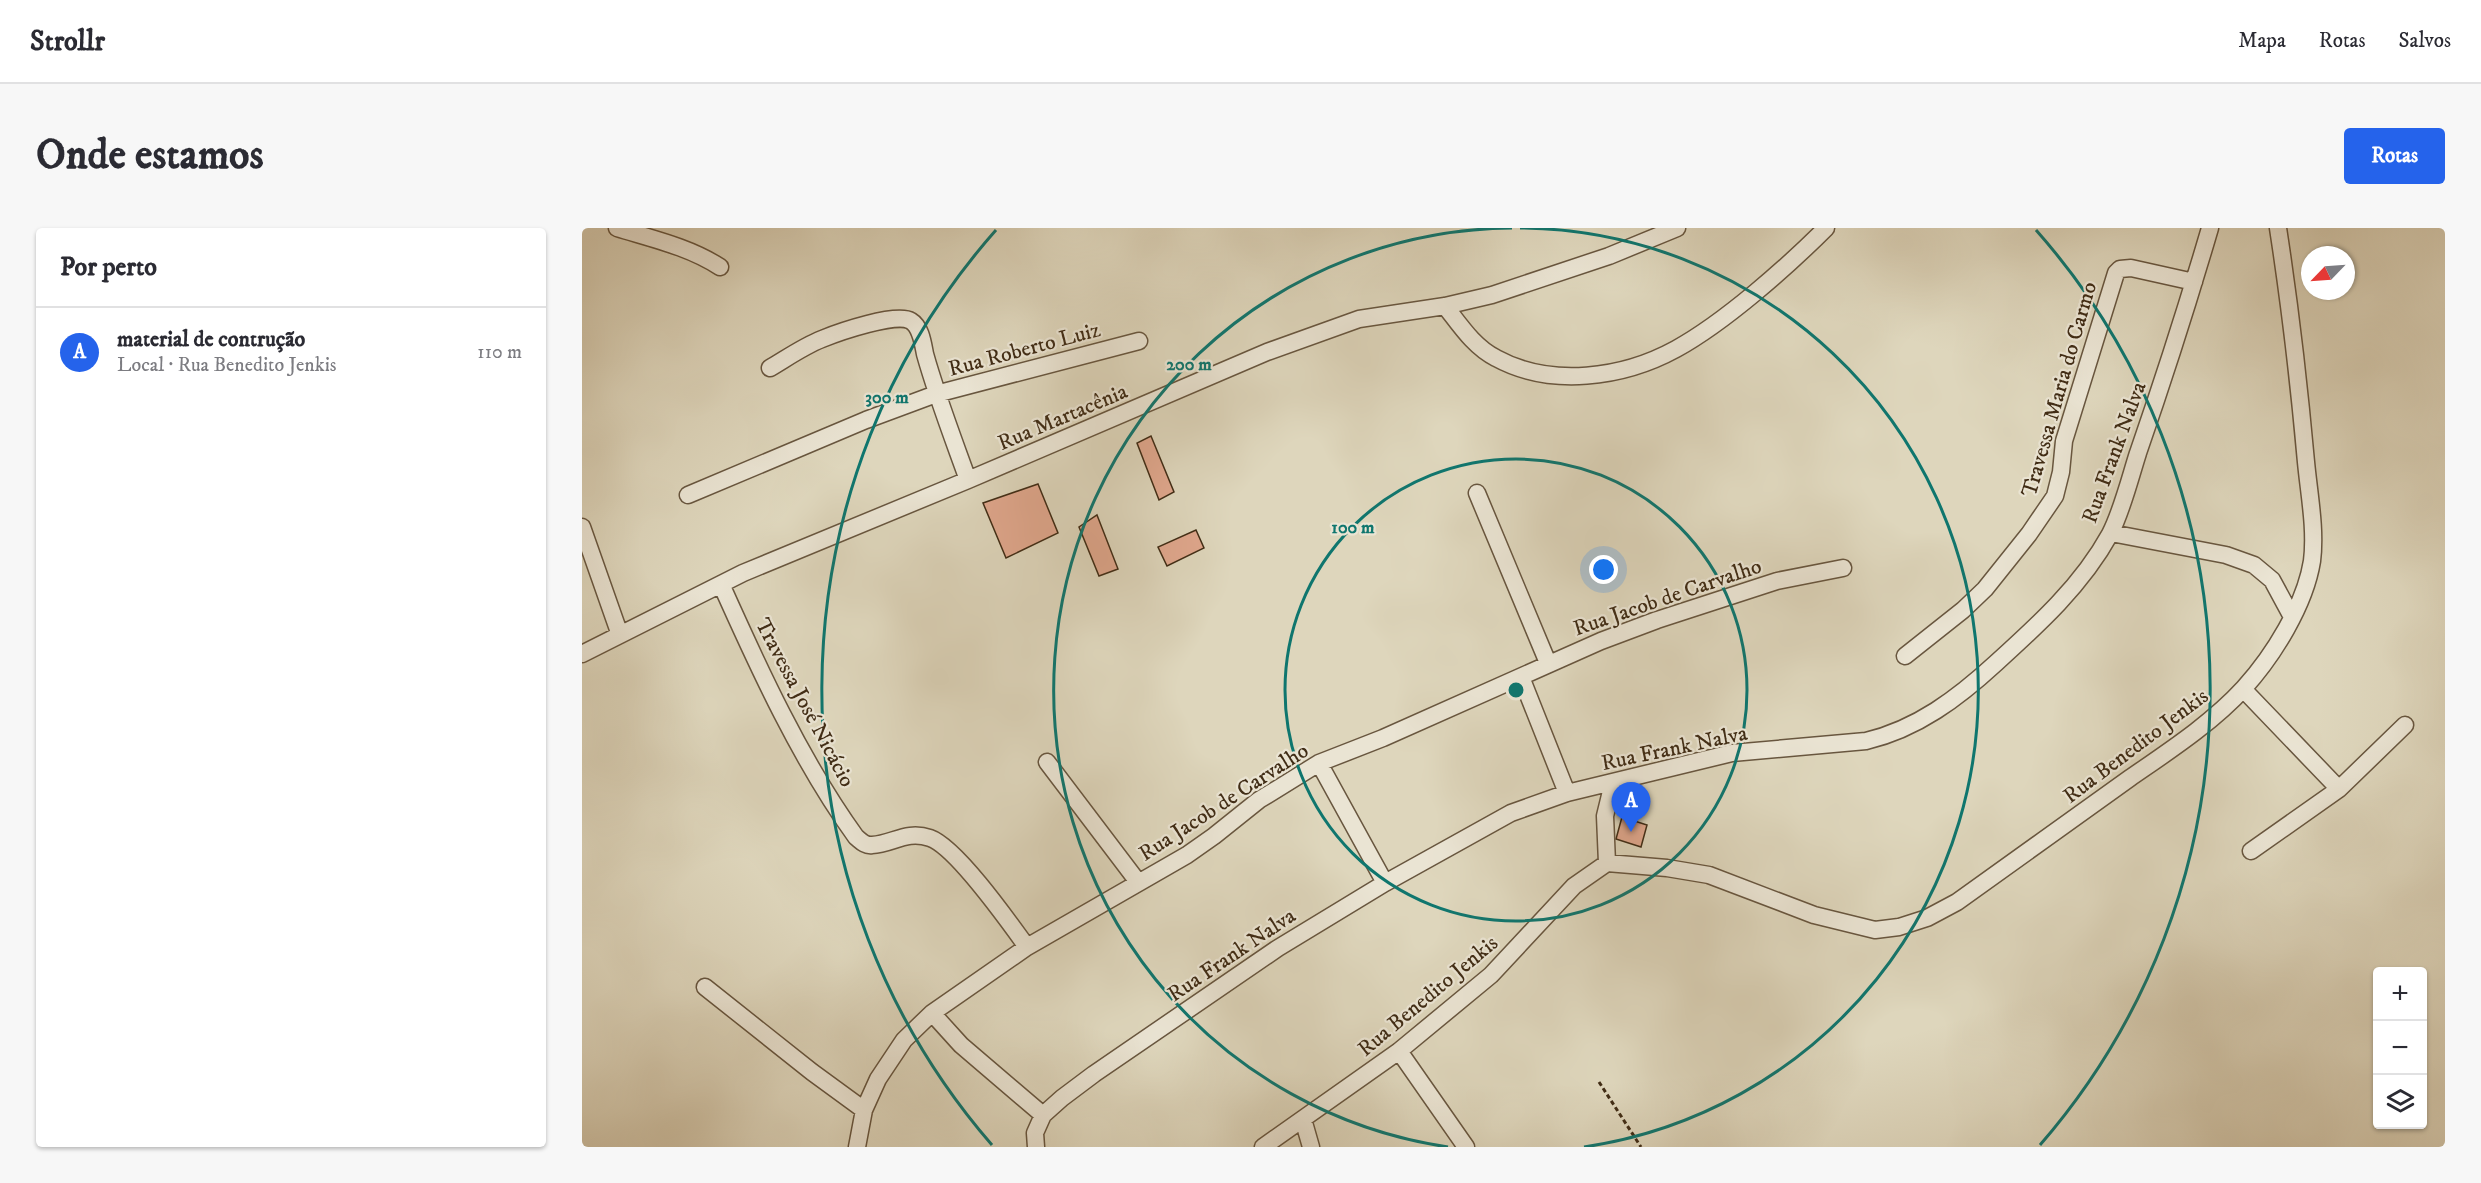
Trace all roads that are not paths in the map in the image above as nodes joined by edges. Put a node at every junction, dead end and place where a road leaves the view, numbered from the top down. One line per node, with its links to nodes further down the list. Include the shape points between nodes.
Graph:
1 (617, 228): 6 (street, via 701,255)
2 (1677, 228): 8 (street, Rua Martacênia, via 1610,256 1492,295)
3 (1826, 228): 8 (street, via 1731,310 1677,348 1647,362 1607,373 1568,378 1540,375 1497,359 1478,346)
4 (2210, 228): 7 (street, Rua Frank Nalva)
5 (2278, 228): 19 (street, Rua Benedito Jenkis, via 2313,537 2306,586)
6 (720, 267)
7 (2194, 282): 16 (street, Rua Frank Nalva); 22 (street, Travessa Maria do Carmo, via 2120,269 2112,282 2064,441 2055,495 1985,589)
8 (1445, 306): 12 (street, Rua Martacênia, via 1359,319 1318,333)
9 (1139, 341): 11 (street, Rua Roberto Luiz)
10 (770, 368): 11 (street, via 822,339 893,319 907,319 920,333)
11 (936, 394): 12 (street); 14 (street, Rua Roberto Luiz)
12 (968, 480): 18 (street, Rua Martacênia)
13 (1477, 493): 23 (street)
14 (688, 495)
15 (582, 527): 20 (street)
16 (2111, 532): 19 (street, via 2226,555 2254,565 2272,580); 29 (street, Rua Frank Nalva, via 2082,577 2041,622 1977,680 1912,725 1866,741 1732,753)
17 (1843, 568): 23 (street, Rua Jacob de Carvalho, via 1776,581 1657,620)
18 (721, 584): 20 (street, Rua Martacênia); 36 (street, Travessa José Nicácio, via 786,717 856,837 872,846 914,835 944,845)
19 (2292, 617): 25 (street, Rua Benedito Jenkis)
20 (620, 635): 21 (street, Rua Martacênia)
21 (582, 654)
22 (1905, 656)
23 (1548, 663): 24 (street, Rua Jacob de Carvalho)
24 (1521, 677): 28 (street, Rua Jacob de Carvalho); 31 (street)
25 (2243, 689): 30 (street); 33 (street, Rua Benedito Jenkis, via 2168,751 1957,902 1899,927 1875,930 1814,915 1709,875)
26 (2405, 725): 30 (street)
27 (1047, 762): 34 (street)
28 (1320, 763): 34 (street, Rua Jacob de Carvalho, via 1259,800 1187,855); 35 (street)
29 (1613, 783): 31 (street, Rua Frank Nalva); 33 (street, via 1605,816)
30 (2339, 789): 32 (street)
31 (1567, 793): 35 (street, Rua Frank Nalva, via 1511,813)
32 (2250, 851)
33 (1607, 863): 39 (street, Rua Benedito Jenkis, via 1574,886 1491,975)
34 (1138, 882): 36 (street, Rua Jacob de Carvalho)
35 (1385, 883): 41 (street, Rua Frank Nalva, via 1278,948 1094,1074)
36 (1027, 947): 38 (street, Rua Jacob de Carvalho)
37 (705, 987): 40 (street)
38 (932, 1013): 40 (street, Rua Jacob de Carvalho, via 892,1056); 41 (street, via 961,1045)
39 (1400, 1051): 42 (street, Rua Benedito Jenkis); 47 (street)
40 (864, 1110): 43 (street, Rua Jacob de Carvalho)
41 (1043, 1115): 44 (street, via 1035,1133)
42 (1303, 1119): 45 (street, Rua Benedito Jenkis); 46 (street)
43 (857, 1147)
44 (1036, 1147)
45 (1263, 1147)
46 (1311, 1147)
47 (1466, 1147)

